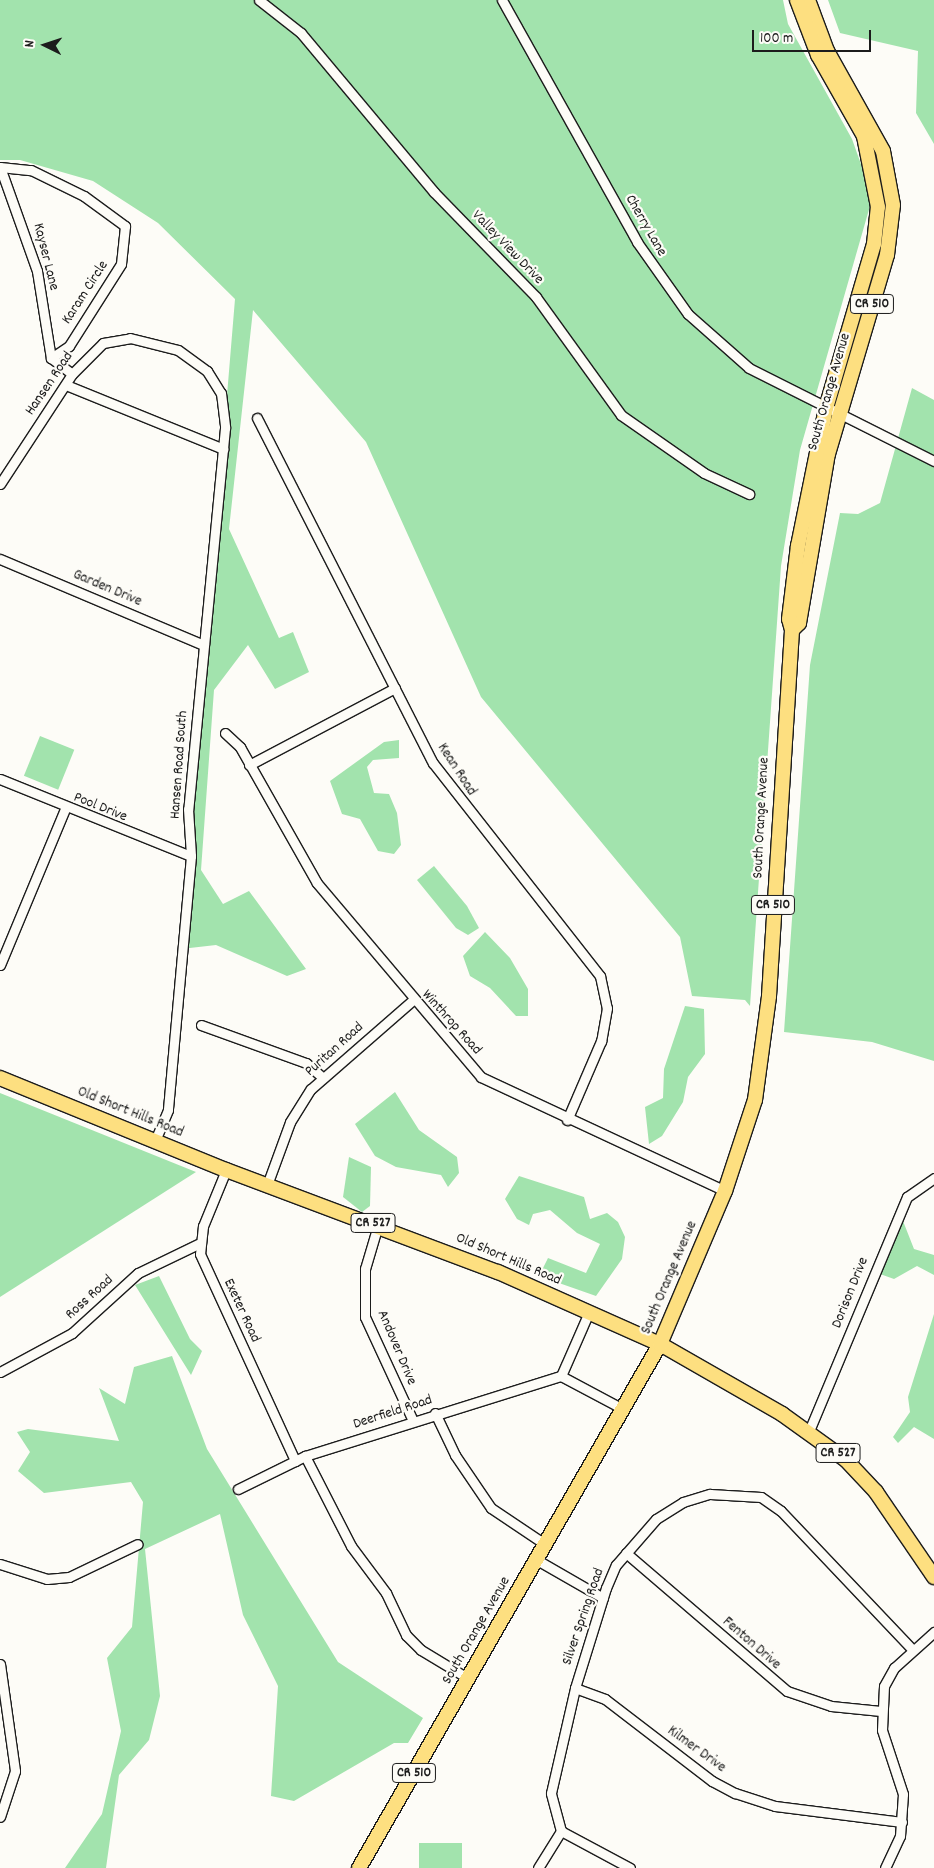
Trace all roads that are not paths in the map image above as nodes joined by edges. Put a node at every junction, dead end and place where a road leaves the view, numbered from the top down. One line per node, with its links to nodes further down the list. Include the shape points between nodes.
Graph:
1 (258, 0): 17 (street, Valley View Drive, via 301,33 434,192 536,297 621,415 704,473)
2 (502, 0): 10 (street, Cherry Lane, via 668,291 749,368)
3 (797, 0): 6 (main road, South Orange Avenue, via 818,55 864,136)
4 (808, 0): 6 (main road, South Orange Avenue / CR 510, via 827,52 883,151)
5 (0, 167): 7 (street, Kayser Lane, via 37,271); 7 (street, Karam Circle, via 31,170 84,196 125,226 122,264 69,346)
6 (884, 191): 10 (main road, South Orange Avenue, via 874,244); 11 (main road, South Orange Avenue / CR 510, via 887,255)
7 (51, 358): 8 (street)
8 (72, 374): 9 (street, Hansen Road); 13 (street, Hansen Road, via 89,353 116,339 178,350 201,366 218,387 225,412)
9 (66, 385): 13 (street); 15 (street, Hansen Road)
10 (826, 408): 11 (street, Cherry Lane); 19 (main road, South Orange Avenue, via 798,546 789,619)
11 (839, 416): 14 (street, Cherry Lane); 19 (main road, South Orange Avenue / CR 510, via 799,623)
12 (256, 418): 21 (street, Kean Road)
13 (224, 449): 20 (street, Hansen Road South)
14 (934, 461)
15 (4, 470): 16 (street, Hansen Road)
16 (0, 484)
17 (749, 494)
18 (0, 559): 20 (street, Garden Drive)
19 (792, 630): 37 (main road, South Orange Avenue / CR 510, via 763,1062)
20 (204, 645): 26 (street, Hansen Road South, via 188,809)
21 (395, 688): 23 (street); 32 (street, Kean Road, via 450,790 578,942 600,976 607,1008 601,1041)
22 (225, 733): 23 (street, Winthrop Road)
23 (249, 765): 28 (street, Winthrop Road, via 307,869)
24 (0, 780): 25 (street, Pool Drive)
25 (65, 809): 26 (street, Pool Drive); 27 (street)
26 (191, 856): 33 (street, Hansen Road South, via 168,1110)
27 (0, 965)
28 (412, 1001): 30 (street, Puritan Road); 32 (street, Winthrop Road, via 481,1077)
29 (201, 1025): 30 (street, via 306,1063)
30 (322, 1077): 36 (street, Puritan Road, via 292,1117)
31 (0, 1078): 33 (main road, Old Short Hills Road / CR 527)
32 (567, 1120): 37 (street, Winthrop Road)
33 (155, 1140): 34 (main road, Old Short Hills Road / CR 527)
34 (226, 1170): 36 (main road, Old Short Hills Road / CR 527); 39 (street)
35 (934, 1178): 47 (street, Dorison Drive, via 915,1186 907,1197)
36 (266, 1185): 38 (main road, Old Short Hills Road / CR 527)
37 (725, 1191): 41 (main road, South Orange Avenue / CR 510)
38 (378, 1225): 40 (main road, Old Short Hills Road / CR 527); 46 (street, Andover Drive, via 365,1269 365,1317)
39 (198, 1244): 42 (street, Ross Road, via 138,1273 72,1333); 49 (street, Exeter Road)
40 (589, 1312): 41 (main road, Old Short Hills Road / CR 527); 43 (street)
41 (660, 1344): 44 (main road, South Orange Avenue / CR 510); 47 (main road, Old Short Hills Road / CR 527)
42 (0, 1372)
43 (561, 1376): 44 (street); 45 (street, Deerfield Road)
44 (623, 1408): 52 (main road, South Orange Avenue / CR 510)
45 (435, 1413): 46 (street, Deerfield Road); 52 (street, via 455,1455 491,1508)
46 (413, 1420): 48 (street, Deerfield Road)
47 (809, 1431): 56 (main road, Old Short Hills Road / CR 527, via 846,1460 876,1492)
48 (305, 1456): 49 (street, Deerfield Road); 61 (street, via 352,1546 383,1588 406,1635 421,1650)
49 (295, 1460): 50 (street, Deerfield Road)
50 (238, 1489)
51 (138, 1544): 55 (street, via 70,1577 47,1579)
52 (546, 1545): 54 (main road, South Orange Avenue / CR 510)
53 (626, 1553): 57 (street, Silver Spring Road); 59 (street, Silver Spring Road, via 656,1519 683,1502 710,1494 762,1497 781,1511); 63 (street, Fenton Drive, via 787,1691 831,1706)
54 (537, 1560): 57 (street); 61 (main road, South Orange Avenue / CR 510)
55 (0, 1564)
56 (934, 1577)
57 (603, 1598): 62 (street, Silver Spring Road)
58 (934, 1632): 59 (street)
59 (912, 1649): 63 (street, via 884,1686)
60 (0, 1664): 64 (street, via 15,1771)
61 (468, 1679): 67 (main road, South Orange Avenue / CR 510)
62 (575, 1688): 65 (street, Kilmer Drive, via 605,1699 712,1781 736,1793 775,1806); 66 (street, Silver Spring Road, via 551,1793)
63 (881, 1711): 65 (street, via 882,1730 903,1794)
64 (0, 1817)
65 (902, 1822): 70 (street)
66 (561, 1831): 68 (street); 69 (street)
67 (359, 1868)
68 (538, 1868)
69 (630, 1868)
70 (885, 1868)

